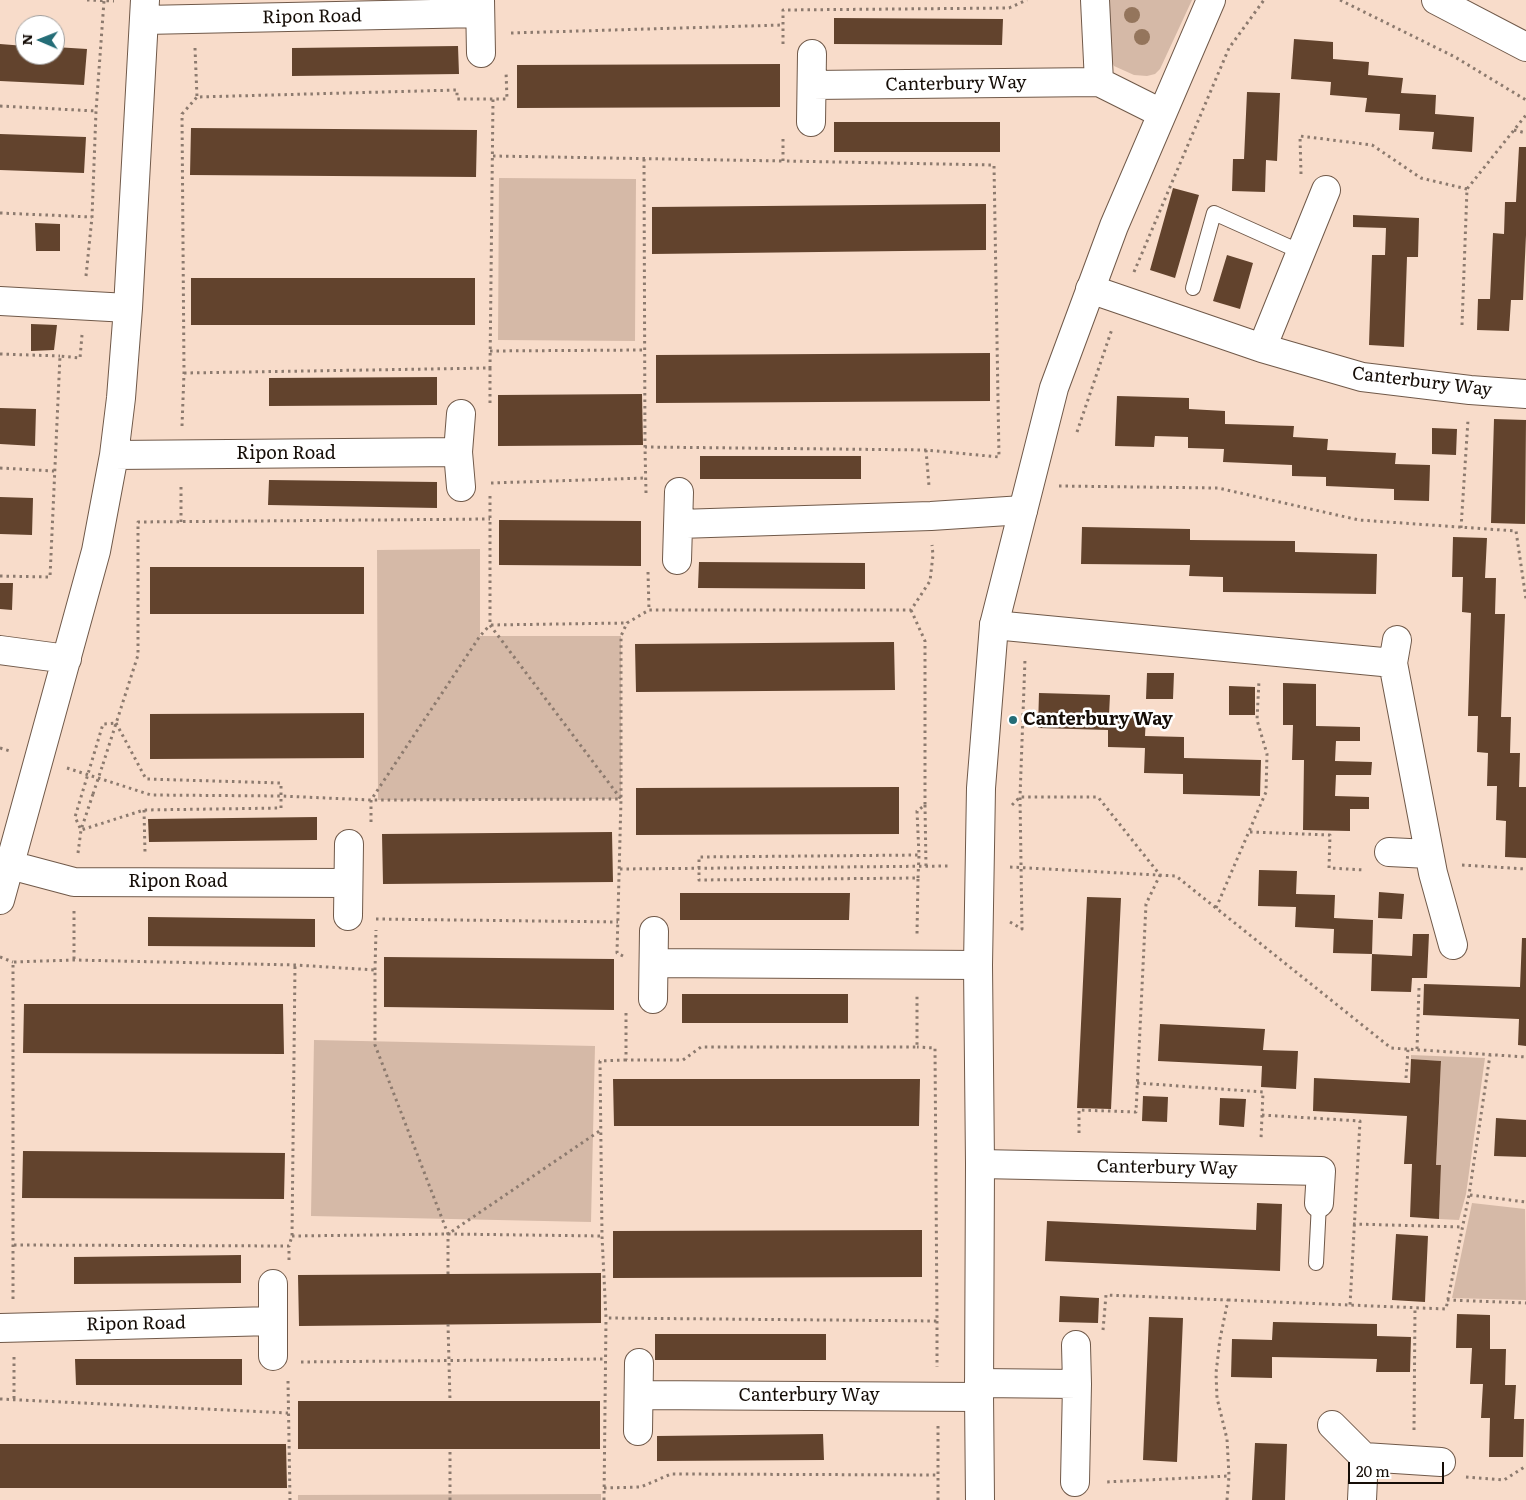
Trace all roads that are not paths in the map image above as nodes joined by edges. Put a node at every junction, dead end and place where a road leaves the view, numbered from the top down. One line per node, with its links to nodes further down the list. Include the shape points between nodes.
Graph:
1 (1094, 0): 9 (street)
2 (1211, 0): 11 (street)
3 (1436, 0): 6 (street)
4 (480, 7): 5 (street, Ripon Road, via 194,19); 7 (street, Ripon Road)
5 (145, 10): 18 (street, Ripon Road)
6 (1526, 47)
7 (481, 53)
8 (812, 54): 10 (street)
9 (1099, 82): 10 (street, Canterbury Way); 11 (street, Canterbury Way)
10 (812, 86): 12 (street)
11 (1161, 113): 16 (street)
12 (811, 122)
13 (1326, 190): 14 (street)
14 (1300, 252): 15 (lane, via 1214,213); 19 (street)
15 (1193, 288)
16 (1090, 289): 19 (street, Canterbury Way); 26 (street, via 1054,388)
17 (0, 301): 18 (street)
18 (128, 308): 23 (street, Ripon Road)
19 (1262, 348): 20 (street, Canterbury Way, via 1362,377)
20 (1526, 394)
21 (461, 414): 22 (street)
22 (458, 452): 23 (street, Ripon Road); 24 (street)
23 (114, 455): 31 (street, Ripon Road, via 96,551)
24 (461, 487)
25 (678, 492): 27 (street)
26 (1023, 510): 27 (street); 29 (street)
27 (678, 524): 28 (street)
28 (677, 560)
29 (994, 625): 34 (street, via 1262,650 1395,651); 42 (street, via 981,788)
30 (0, 650): 31 (street)
31 (67, 658): 35 (street, Ripon Road)
32 (349, 844): 36 (street)
33 (1389, 852): 34 (street)
34 (1430, 858): 40 (street)
35 (10, 865): 36 (street, Ripon Road, via 74,882); 37 (street, Ripon Road)
36 (347, 883): 38 (street)
37 (0, 900)
38 (348, 916)
39 (654, 931): 41 (street)
40 (1453, 945)
41 (654, 963): 42 (street); 43 (street)
42 (978, 965): 44 (street)
43 (653, 999)
44 (980, 1164): 45 (street, Canterbury Way, via 1321,1171); 54 (street)
45 (1318, 1203): 46 (lane)
46 (1316, 1263)
47 (273, 1284): 48 (street)
48 (273, 1321): 49 (street, Ripon Road); 51 (street)
49 (7, 1328)
50 (1076, 1345): 53 (street)
51 (285, 1359)
52 (639, 1363): 55 (street)
53 (1077, 1384): 54 (street, Canterbury Way); 60 (street)
54 (979, 1390): 55 (street, Canterbury Way); 61 (street)
55 (639, 1395): 57 (street)
56 (1332, 1426): 58 (street)
57 (638, 1431)
58 (1364, 1457): 59 (street); 62 (street)
59 (1441, 1462)
60 (1075, 1482)
61 (980, 1500)
62 (1362, 1500)

